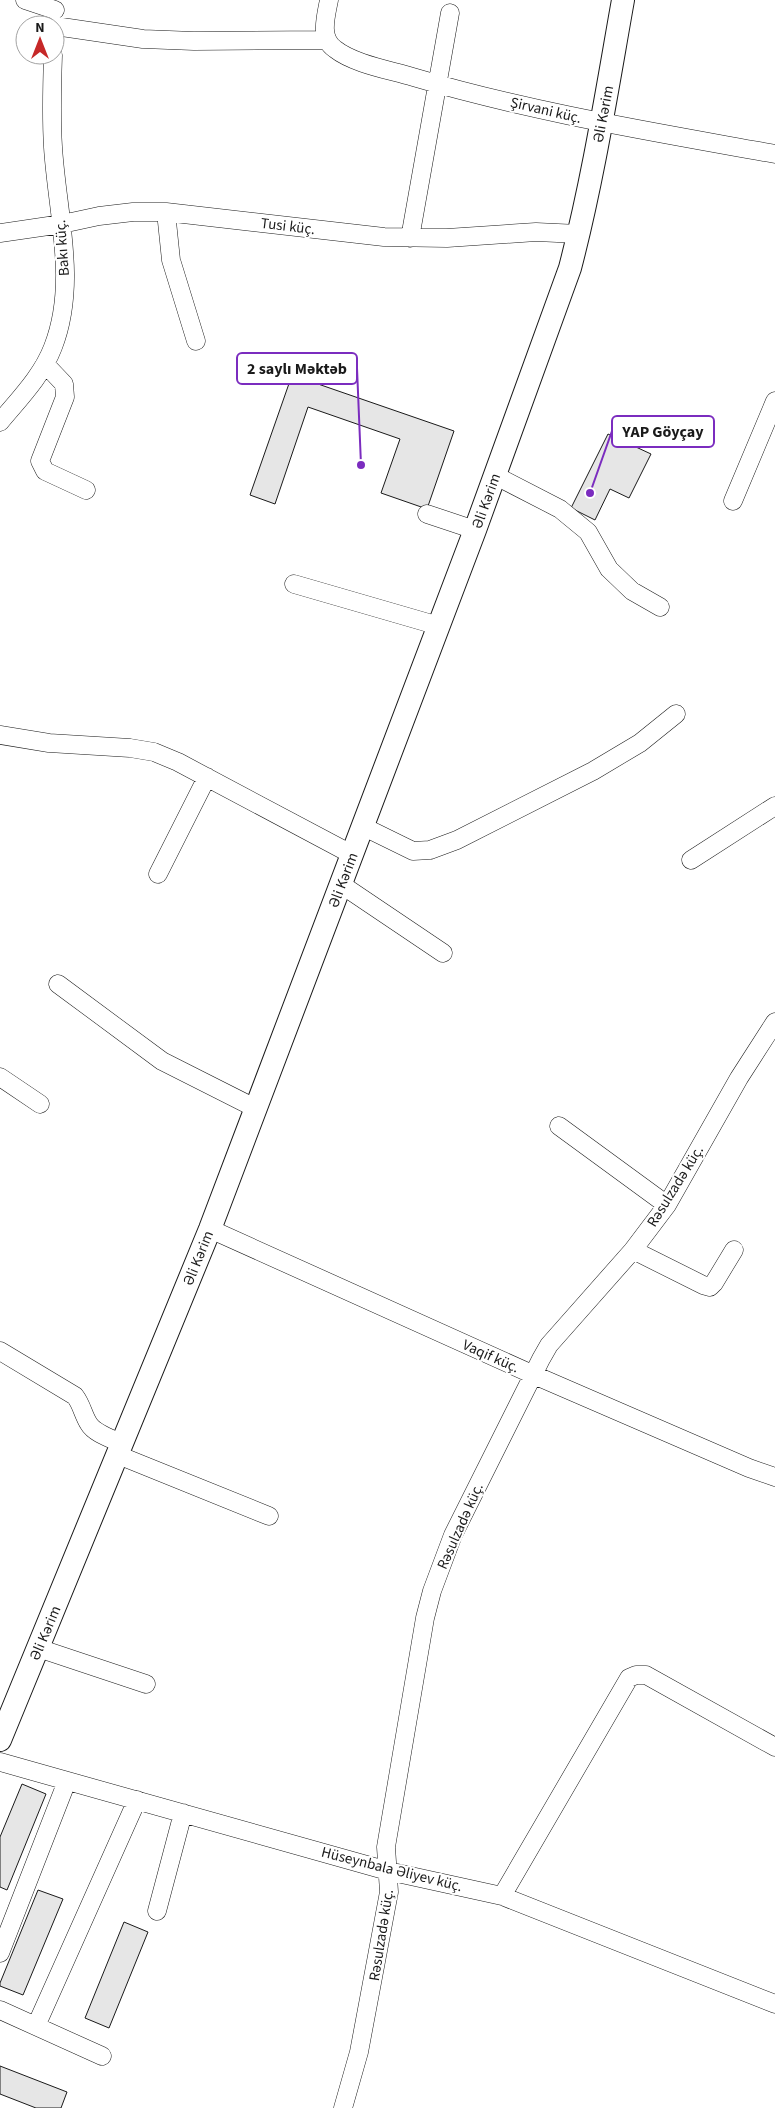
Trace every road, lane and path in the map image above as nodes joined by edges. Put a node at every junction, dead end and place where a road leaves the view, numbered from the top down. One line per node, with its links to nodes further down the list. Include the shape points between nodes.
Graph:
1 (25, 0): 5 (street)
2 (329, 0): 7 (street, via 324,26)
3 (623, 0): 10 (main road, Əli Kərim)
4 (450, 13): 9 (street)
5 (55, 15)
6 (65, 18): 7 (street, via 142,39)
7 (327, 40): 9 (street, Şirvani küç., via 334,49 364,62)
8 (53, 65): 13 (street, Bakı küç., via 53,146)
9 (438, 84): 10 (street, Şirvani küç.); 16 (street)
10 (602, 123): 11 (street, Şirvani küç.); 15 (main road, Əli Kərim)
11 (775, 154)
12 (166, 212): 13 (street, Tusi küç., via 133,212); 16 (street, Tusi küç., via 384,238); 17 (street, via 171,260)
13 (62, 224): 14 (street, Tusi küç.); 18 (street, Bakı küç., via 64,298 53,347)
14 (0, 233)
15 (579, 234): 16 (street, Tusi küç., via 536,232); 21 (main road, Əli Kərim, via 570,268)
16 (410, 238)
17 (196, 341)
18 (45, 364): 20 (street, Bakı küç.); 22 (street, via 64,384 65,397 40,461 45,471)
19 (775, 401): 23 (street)
20 (0, 422)
21 (496, 476): 25 (main road, Əli Kərim); 27 (street, via 560,509 588,532 609,569 632,591)
22 (86, 490)
23 (733, 502)
24 (427, 514): 25 (street)
25 (475, 530): 28 (main road, Əli Kərim)
26 (294, 584): 28 (street)
27 (660, 607)
28 (439, 626): 33 (main road, Əli Kərim)
29 (676, 714): 33 (street, via 640,743 593,771 458,840 430,850 413,851)
30 (0, 735): 31 (street, via 49,743 154,752)
31 (207, 777): 34 (street); 36 (street)
32 (775, 806): 35 (street)
33 (364, 827): 34 (main road, Əli Kərim)
34 (353, 855): 37 (main road, Əli Kərim)
35 (691, 860)
36 (158, 874)
37 (342, 885): 38 (street); 43 (main road, Əli Kərim)
38 (443, 953)
39 (58, 984): 43 (street, via 162,1061)
40 (775, 1022): 45 (street, Rəsulzadə küç., via 739,1078)
41 (0, 1077): 42 (street)
42 (40, 1104)
43 (256, 1109): 46 (main road, Əli Kərim)
44 (559, 1126): 45 (street)
45 (667, 1205): 47 (street, Rəsulzadə küç.)
46 (210, 1229): 50 (street, Vaqif küç.); 51 (main road, Əli Kərim)
47 (633, 1250): 48 (street, via 710,1287); 50 (street, Rəsulzadə küç., via 549,1345)
48 (734, 1250)
49 (0, 1351): 51 (street, via 75,1396 89,1425)
50 (534, 1376): 52 (street, Vaqif küç.); 62 (street, Rəsulzadə küç., via 453,1535 432,1591 386,1847)
51 (121, 1449): 53 (street); 54 (main road, Əli Kərim)
52 (775, 1477)
53 (270, 1516)
54 (38, 1648): 55 (street); 56 (main road, Əli Kərim)
55 (146, 1684)
56 (0, 1740)
57 (775, 1747): 63 (street, via 646,1675 629,1678)
58 (0, 1762): 59 (street, Hüseynbala Əliyev küç.)
59 (67, 1781): 60 (street, Hüseynbala Əliyev küç.); 65 (street)
60 (137, 1800): 61 (street, Hüseynbala Əliyev küç.); 68 (street)
61 (183, 1813): 62 (street, Hüseynbala Əliyev küç.); 64 (street)
62 (388, 1871): 63 (street, Hüseynbala Əliyev küç.); 70 (street, Rəsulzadə küç., via 389,1892 373,1984)
63 (502, 1896): 66 (street, Hüseynbala Əliyev küç.)
64 (157, 1911)
65 (0, 1953)
66 (775, 2004)
67 (0, 2010): 68 (street)
68 (36, 2026): 69 (street)
69 (102, 2056)
70 (343, 2108)

